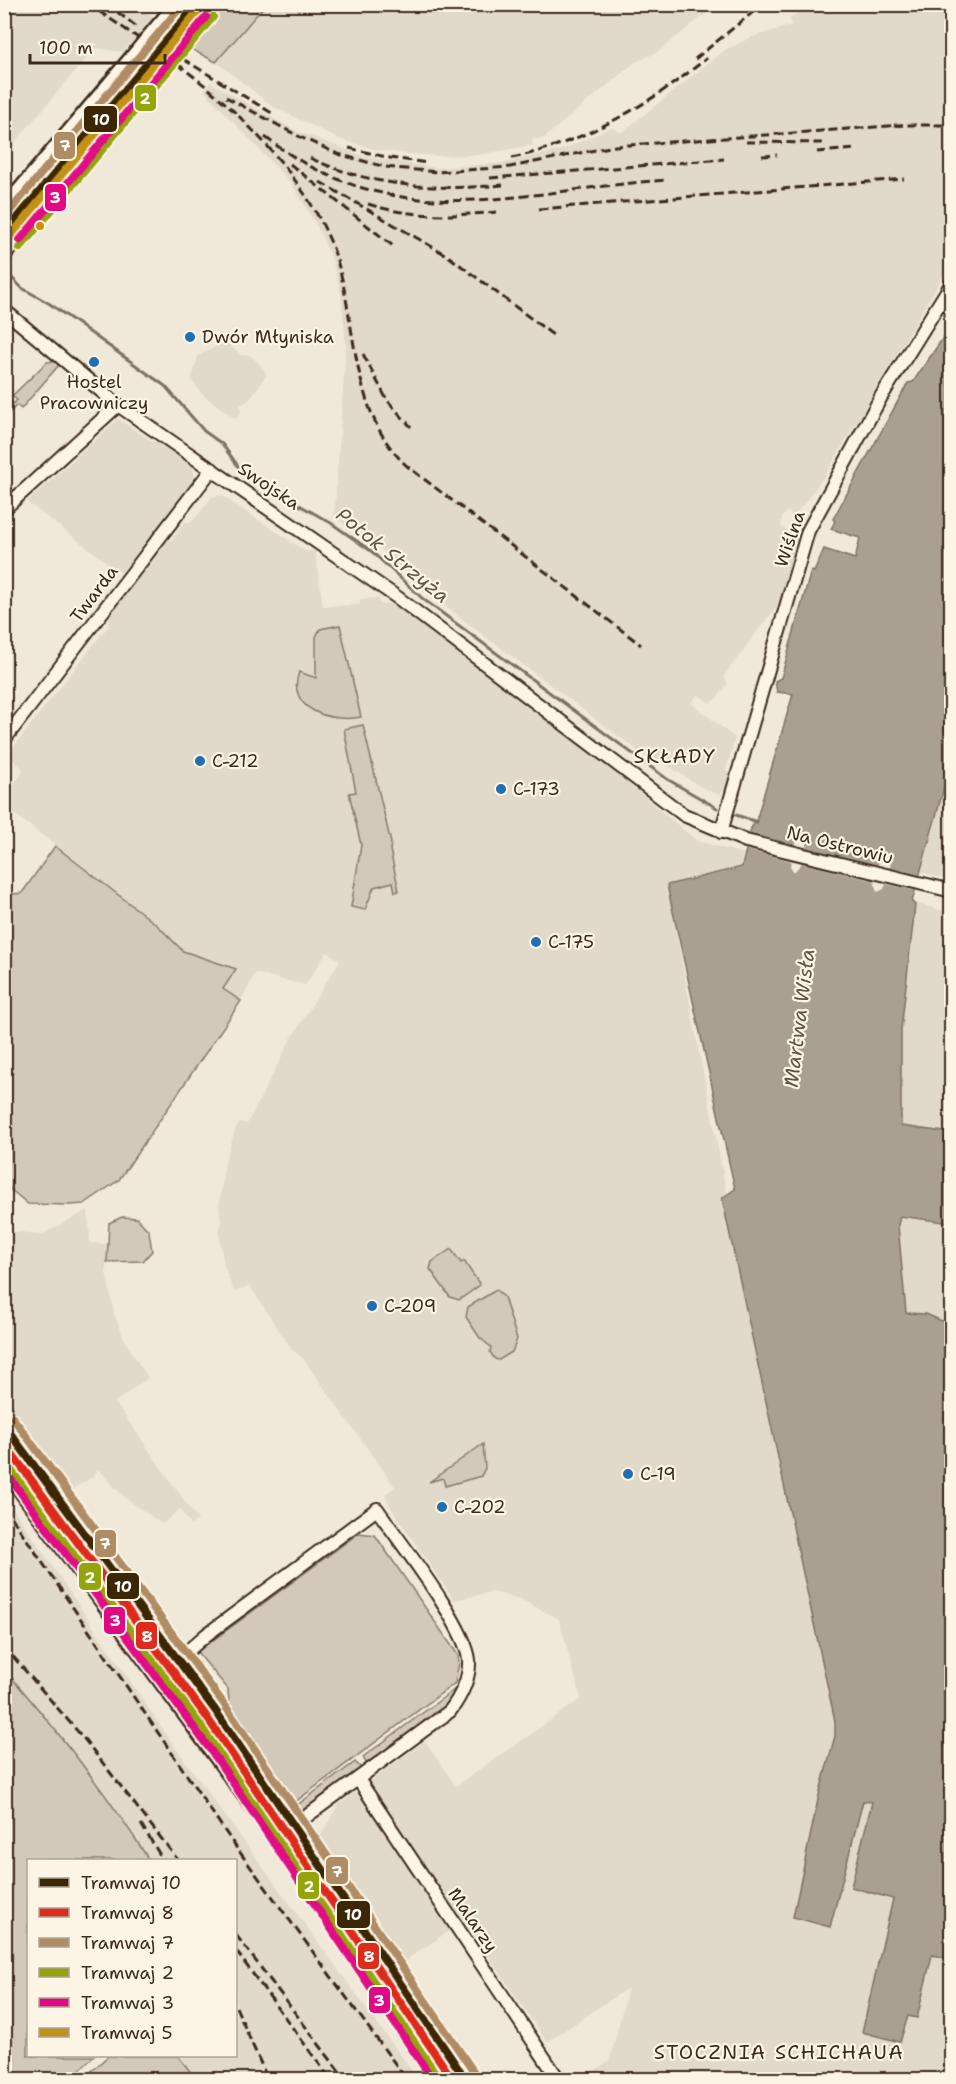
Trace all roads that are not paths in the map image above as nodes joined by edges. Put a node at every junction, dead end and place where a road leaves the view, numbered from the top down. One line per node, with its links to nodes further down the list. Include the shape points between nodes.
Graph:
1 (178, 4): 3 (main road, bridge)
2 (208, 4): 4 (main road, bridge)
3 (4, 210)
4 (4, 254)
5 (951, 283): 11 (street, Wiślna, via 881,397 808,531)
6 (4, 310): 7 (street, Swojska)
7 (118, 405): 8 (street, Swojska); 9 (street)
8 (212, 469): 10 (street, Twarda); 11 (street, Swojska, via 398,598 672,807)
9 (4, 509)
10 (4, 740)
11 (722, 832): 12 (street, Na Ostrowiu)
12 (951, 891)
13 (4, 1466): 14 (main road)
14 (158, 1677): 15 (street, via 206,1635 377,1509 458,1628 466,1645 469,1668 463,1691 450,1711); 16 (main road)
15 (358, 1779): 16 (street); 18 (street, Malarzy)
16 (277, 1838): 17 (main road)
17 (441, 2079)
18 (559, 2079)

